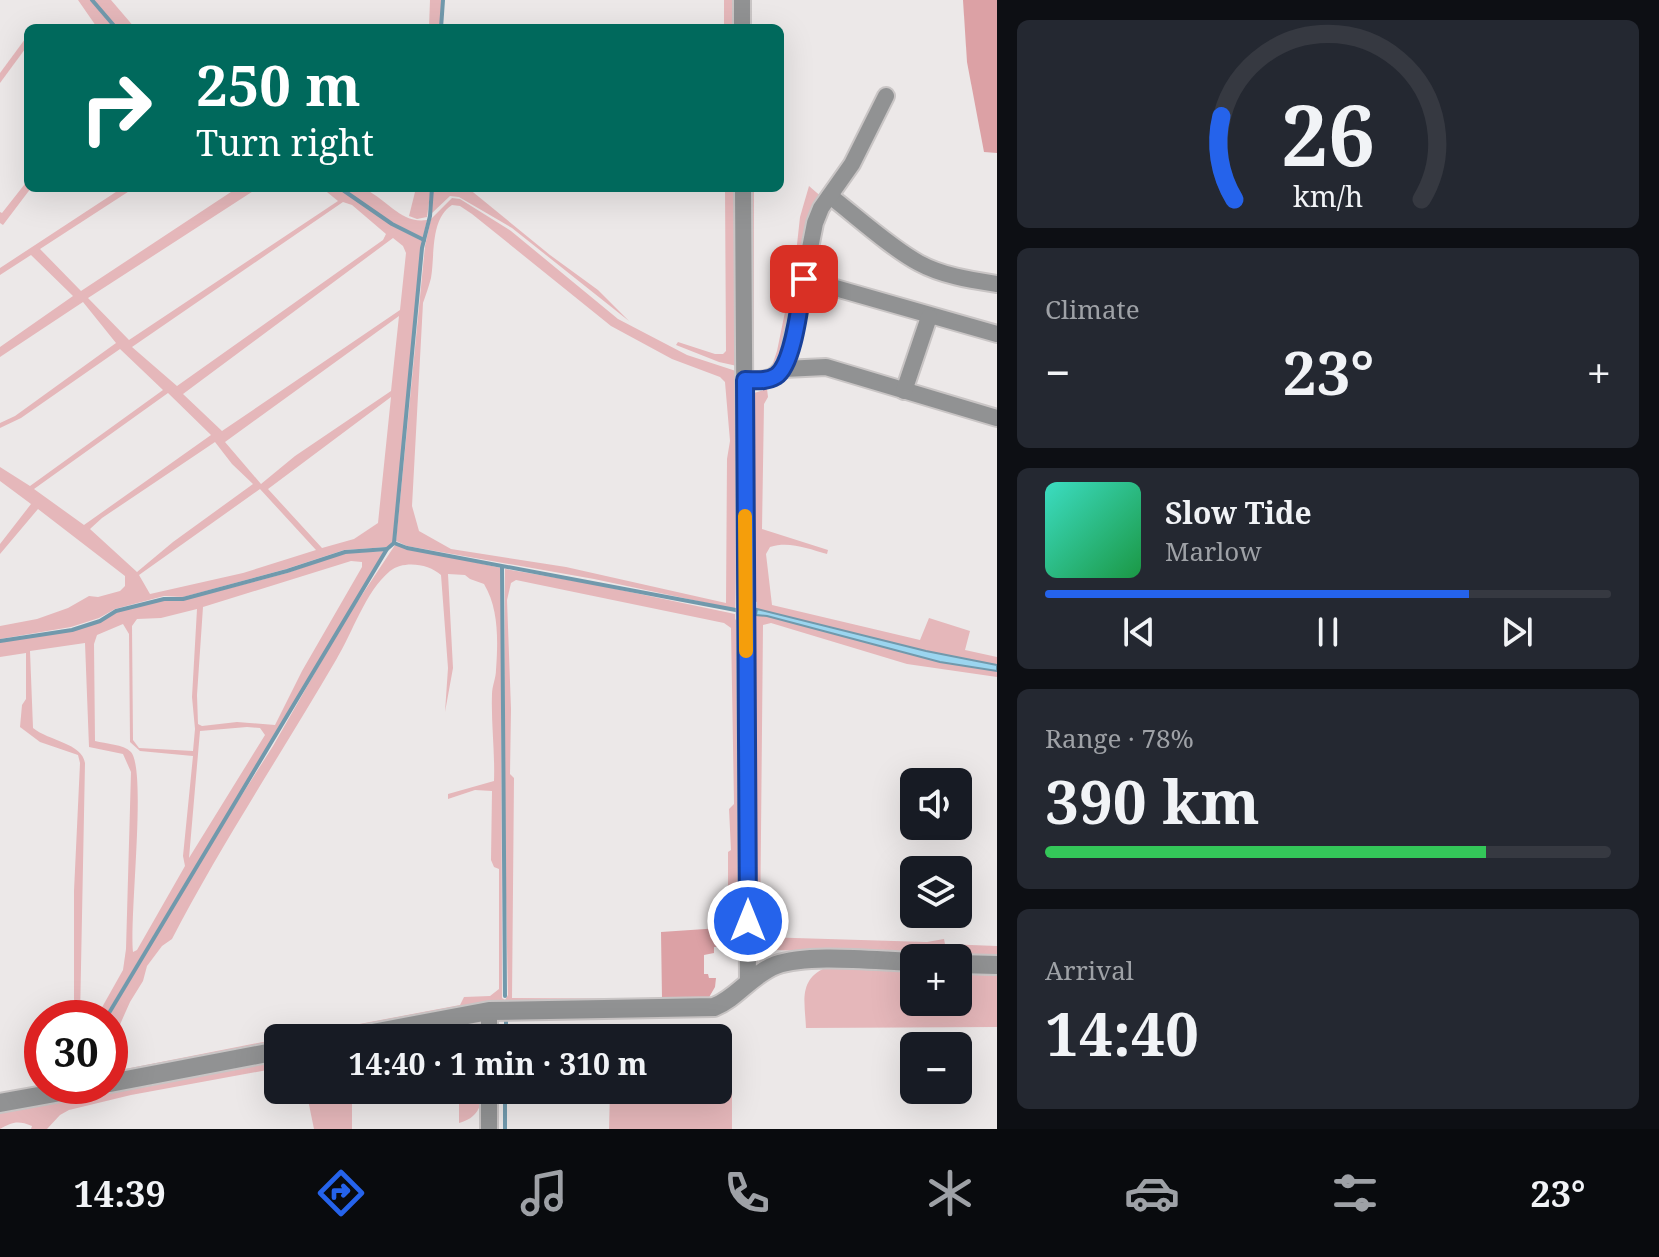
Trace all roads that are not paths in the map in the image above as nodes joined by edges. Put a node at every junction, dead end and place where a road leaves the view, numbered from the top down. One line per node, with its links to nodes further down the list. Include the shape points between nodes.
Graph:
1 (742, 0): 2 (street)
2 (742, 24)
3 (886, 96): 5 (street)
4 (743, 192): 11 (street)
5 (830, 196): 6 (street, via 815,223); 7 (street, via 921,264)
6 (804, 279): 8 (street); 10 (street)
7 (997, 284)
8 (929, 317): 9 (street); 12 (street)
9 (997, 334)
10 (784, 369): 11 (street, via 762,381); 12 (street, via 826,367)
11 (745, 380): 17 (street)
12 (904, 391): 13 (street)
13 (997, 418)
14 (900, 962): 17 (street, via 790,962)
15 (972, 964): 16 (street)
16 (997, 965)
17 (748, 982): 18 (street, via 714,1007)
18 (489, 1011): 19 (street); 20 (street)
19 (420, 1024)
20 (489, 1024)
21 (264, 1054): 22 (street)
22 (128, 1080)
23 (24, 1099): 24 (street)
24 (0, 1103)
25 (489, 1104): 26 (street)
26 (489, 1129)

